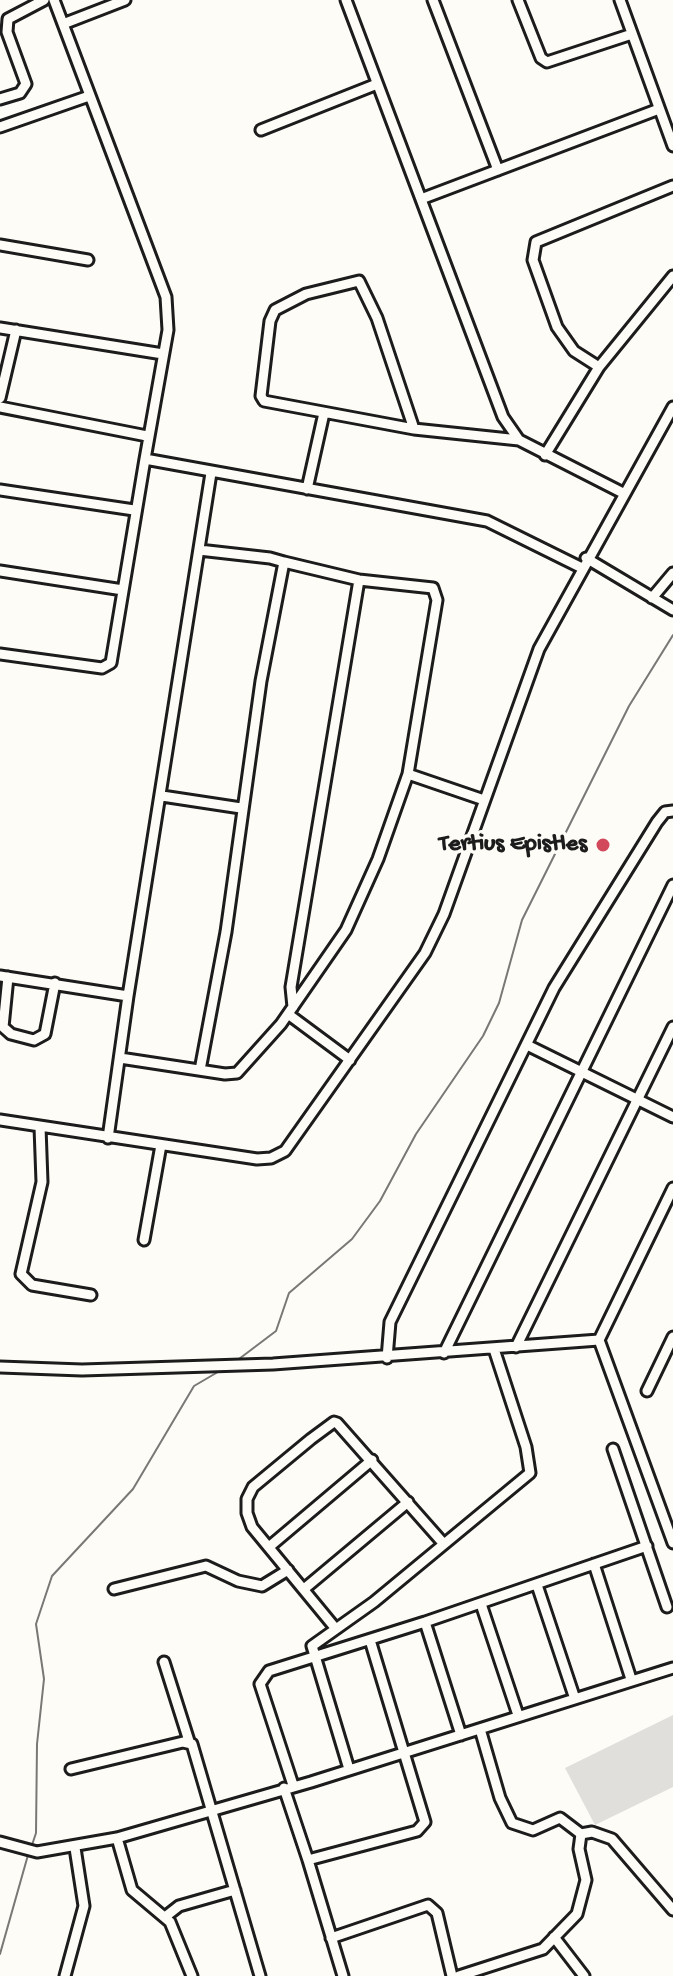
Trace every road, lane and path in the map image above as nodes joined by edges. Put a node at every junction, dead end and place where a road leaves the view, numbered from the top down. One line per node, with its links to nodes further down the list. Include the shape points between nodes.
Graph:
1 (44, 0): 12 (street, via 8,19 7,32 26,84 20,93)
2 (54, 0): 8 (street)
3 (125, 0): 8 (street)
4 (346, 0): 10 (street)
5 (433, 0): 17 (street)
6 (518, 0): 9 (street, via 547,62)
7 (620, 0): 9 (street)
8 (63, 24): 11 (street)
9 (632, 34): 13 (street)
10 (377, 84): 15 (street); 19 (street)
11 (89, 96): 14 (street); 25 (street, via 166,297)
12 (0, 99)
13 (659, 109): 16 (street); 17 (street)
14 (0, 127)
15 (261, 130)
16 (673, 146)
17 (498, 170): 19 (street)
18 (673, 186): 26 (street, via 536,242 533,260 557,327 574,351)
19 (421, 199): 33 (street, via 493,396)
20 (0, 245): 21 (street)
21 (88, 260)
22 (673, 276): 26 (street)
23 (0, 328): 24 (street)
24 (16, 330): 25 (street); 27 (street)
25 (163, 354): 32 (street)
26 (599, 367): 34 (street)
27 (0, 398)
28 (0, 407): 32 (street)
29 (673, 407): 39 (street)
30 (324, 413): 31 (street); 31 (street, via 264,401 261,396 270,321 275,310 306,294 359,281); 37 (street)
31 (414, 429): 33 (street)
32 (147, 436): 35 (street)
33 (519, 440): 34 (street)
34 (545, 455): 39 (street)
35 (145, 459): 36 (street); 40 (street)
36 (211, 473): 37 (street); 41 (street)
37 (307, 489): 44 (street, via 487,521)
38 (0, 490): 40 (street)
39 (623, 493): 42 (street)
40 (134, 510): 48 (street)
41 (199, 550): 43 (street); 53 (street)
42 (586, 558): 44 (street); 49 (street)
43 (284, 562): 47 (street); 55 (street)
44 (582, 568): 54 (street, via 539,649)
45 (0, 571): 48 (street)
46 (673, 573): 49 (street)
47 (359, 580): 52 (street, via 433,588 437,593); 61 (street)
48 (123, 590): 51 (street, via 111,663 102,668)
49 (652, 598): 50 (street)
50 (673, 610)
51 (0, 654)
52 (408, 774): 54 (street); 61 (street, via 354,914)
53 (162, 796): 55 (street); 60 (street)
54 (484, 800): 65 (street, via 425,953)
55 (241, 808): 66 (street, via 226,932)
56 (673, 811): 63 (street, via 657,822 554,988)
57 (673, 885): 67 (street)
58 (4, 976): 59 (street); 59 (street, via 3,1027 34,1040 45,1034)
59 (55, 983): 60 (street)
60 (128, 996): 64 (street)
61 (291, 1010): 65 (street); 66 (street, via 237,1073)
62 (673, 1027): 68 (street)
63 (527, 1045): 67 (street); 82 (street, via 390,1322)
64 (120, 1058): 66 (street); 72 (street)
65 (350, 1060): 73 (street, via 285,1151 271,1158)
66 (200, 1070)
67 (582, 1074): 68 (street); 81 (street)
68 (637, 1100): 69 (street); 79 (street)
69 (673, 1117)
70 (0, 1120): 71 (street)
71 (40, 1127): 72 (street); 76 (street, via 42,1182 21,1274 32,1285)
72 (108, 1138): 73 (street)
73 (161, 1145): 75 (street)
74 (672, 1190): 78 (street)
75 (144, 1240)
76 (91, 1295)
77 (673, 1337): 84 (street)
78 (599, 1340): 79 (street); 89 (street)
79 (516, 1347): 80 (street)
80 (494, 1349): 81 (street); 88 (street, via 530,1473)
81 (444, 1353): 82 (street)
82 (387, 1358): 83 (street, via 82,1370)
83 (0, 1367)
84 (647, 1391)
85 (613, 1449): 90 (street)
86 (372, 1460): 87 (street); 91 (street); 91 (street, via 334,1422 253,1487 247,1513)
87 (408, 1502): 88 (street); 96 (street)
88 (443, 1543): 100 (street)
89 (673, 1543)
90 (647, 1546): 92 (street); 98 (street)
91 (269, 1547): 93 (street)
92 (594, 1564): 94 (street); 105 (street)
93 (288, 1570): 95 (street, via 270,1583 254,1586 206,1566); 96 (street)
94 (537, 1585): 97 (street); 106 (street)
95 (114, 1589)
96 (304, 1589): 100 (street)
97 (481, 1604): 99 (street); 107 (street)
98 (667, 1607)
99 (425, 1622): 101 (street); 109 (street)
100 (336, 1629): 102 (street, via 312,1646)
101 (370, 1640): 102 (street); 111 (street)
102 (314, 1656): 113 (street); 114 (street, via 269,1671 260,1684)
103 (164, 1662): 110 (street)
104 (673, 1668): 105 (street)
105 (631, 1679): 106 (street)
106 (574, 1696): 107 (street)
107 (518, 1715): 108 (street)
108 (480, 1729): 109 (street); 116 (street, via 512,1823 533,1830 560,1818)
109 (461, 1735): 111 (street)
110 (189, 1741): 112 (street); 115 (street)
111 (405, 1753): 113 (street); 120 (street, via 425,1822 422,1828)
112 (71, 1769)
113 (349, 1769): 114 (street)
114 (288, 1787): 115 (street); 120 (street)
115 (212, 1810): 117 (street); 121 (street)
116 (581, 1834): 122 (street, via 612,1839); 124 (street, via 584,1892 577,1914)
117 (117, 1838): 119 (street); 123 (street, via 132,1890)
118 (0, 1842): 119 (street, via 37,1852)
119 (75, 1848): 126 (street, via 84,1906)
120 (308, 1860): 125 (street)
121 (235, 1890): 123 (street, via 179,1906); 128 (street)
122 (673, 1910)
123 (165, 1917): 127 (street, via 175,1929)
124 (554, 1937): 131 (street, via 543,1949); 132 (street)
125 (331, 1938): 129 (street); 130 (street, via 428,1905 437,1913)
126 (65, 1976)
127 (192, 1976)
128 (260, 1976)
129 (343, 1976)
130 (452, 1976)
131 (459, 1976)
132 (584, 1976)

